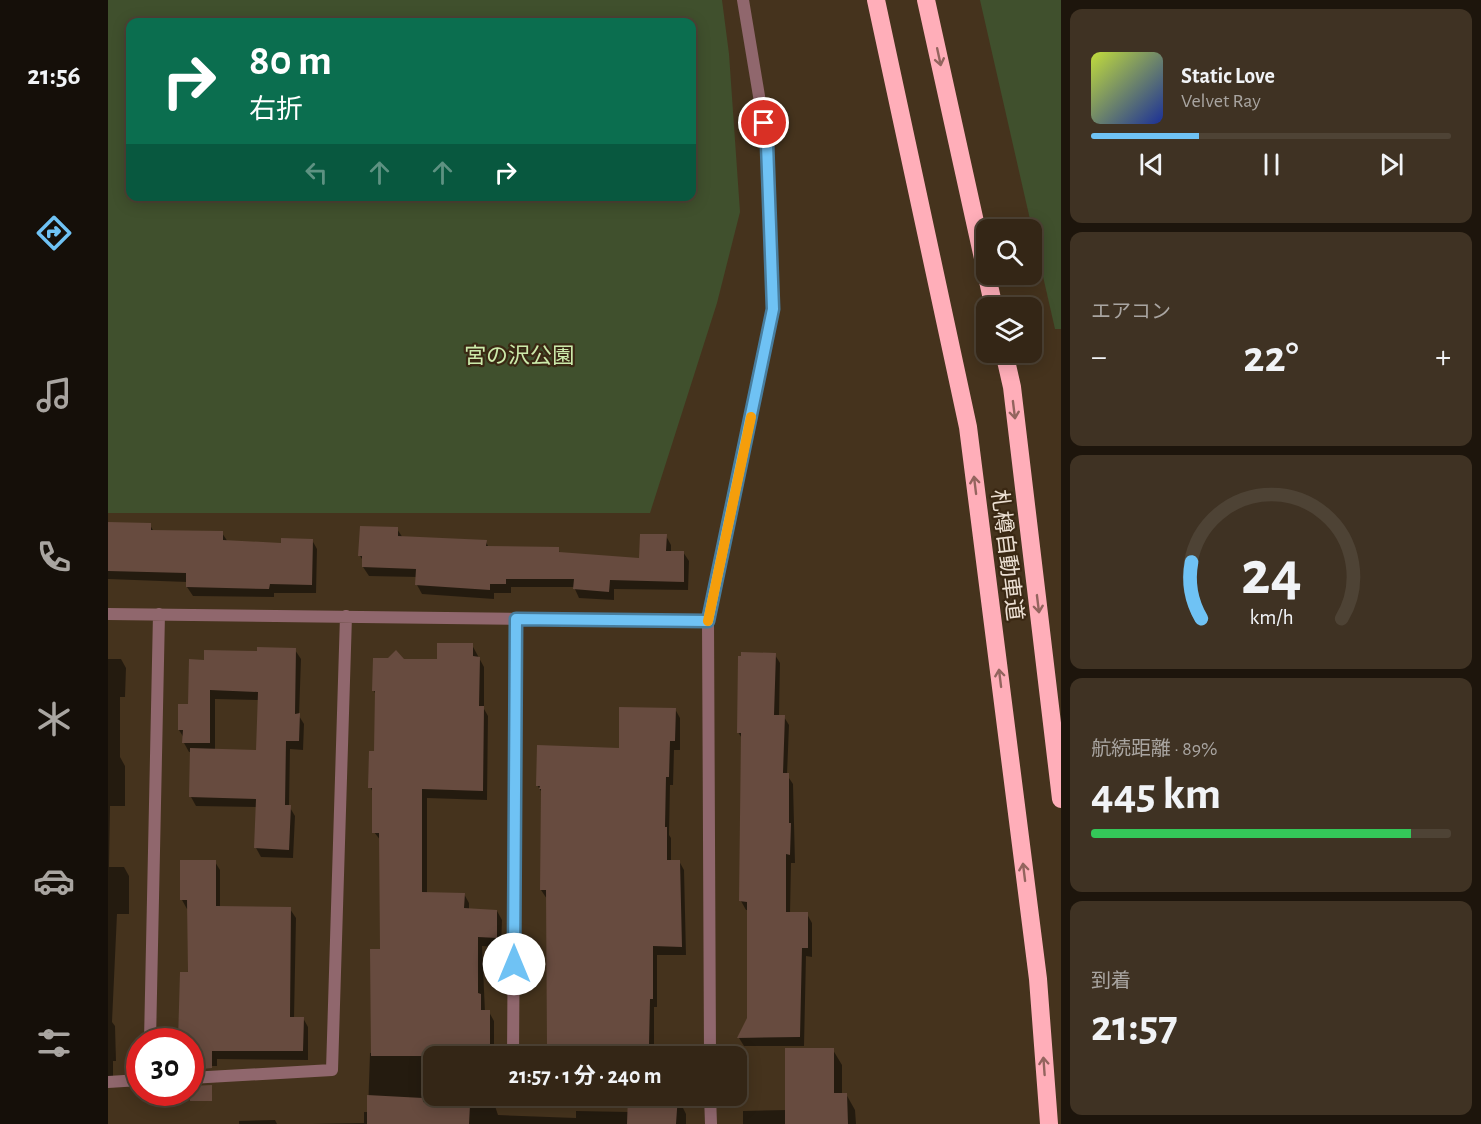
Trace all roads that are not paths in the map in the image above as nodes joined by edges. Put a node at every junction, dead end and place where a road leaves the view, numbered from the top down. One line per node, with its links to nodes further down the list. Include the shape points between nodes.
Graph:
1 (743, 0): 10 (street, via 767,144 773,309)
2 (876, 0): 20 (highway, 札樽自動車道, one-way to 2, via 1038,979 968,427)
3 (926, 0): 4 (highway, one-way to 4)
4 (992, 297)
5 (1007, 363): 11 (highway, 札樽自動車道, one-way to 11)
6 (108, 614): 7 (street)
7 (159, 614): 8 (street); 12 (street)
8 (346, 616): 9 (street); 15 (street, via 332,1070)
9 (516, 619): 10 (street); 13 (street)
10 (708, 621): 14 (street)
11 (1061, 799)
12 (150, 1028)
13 (513, 1046)
14 (710, 1046)
15 (204, 1076)
16 (126, 1081): 17 (street)
17 (108, 1082)
18 (710, 1106): 19 (street)
19 (711, 1124)
20 (1049, 1124)

